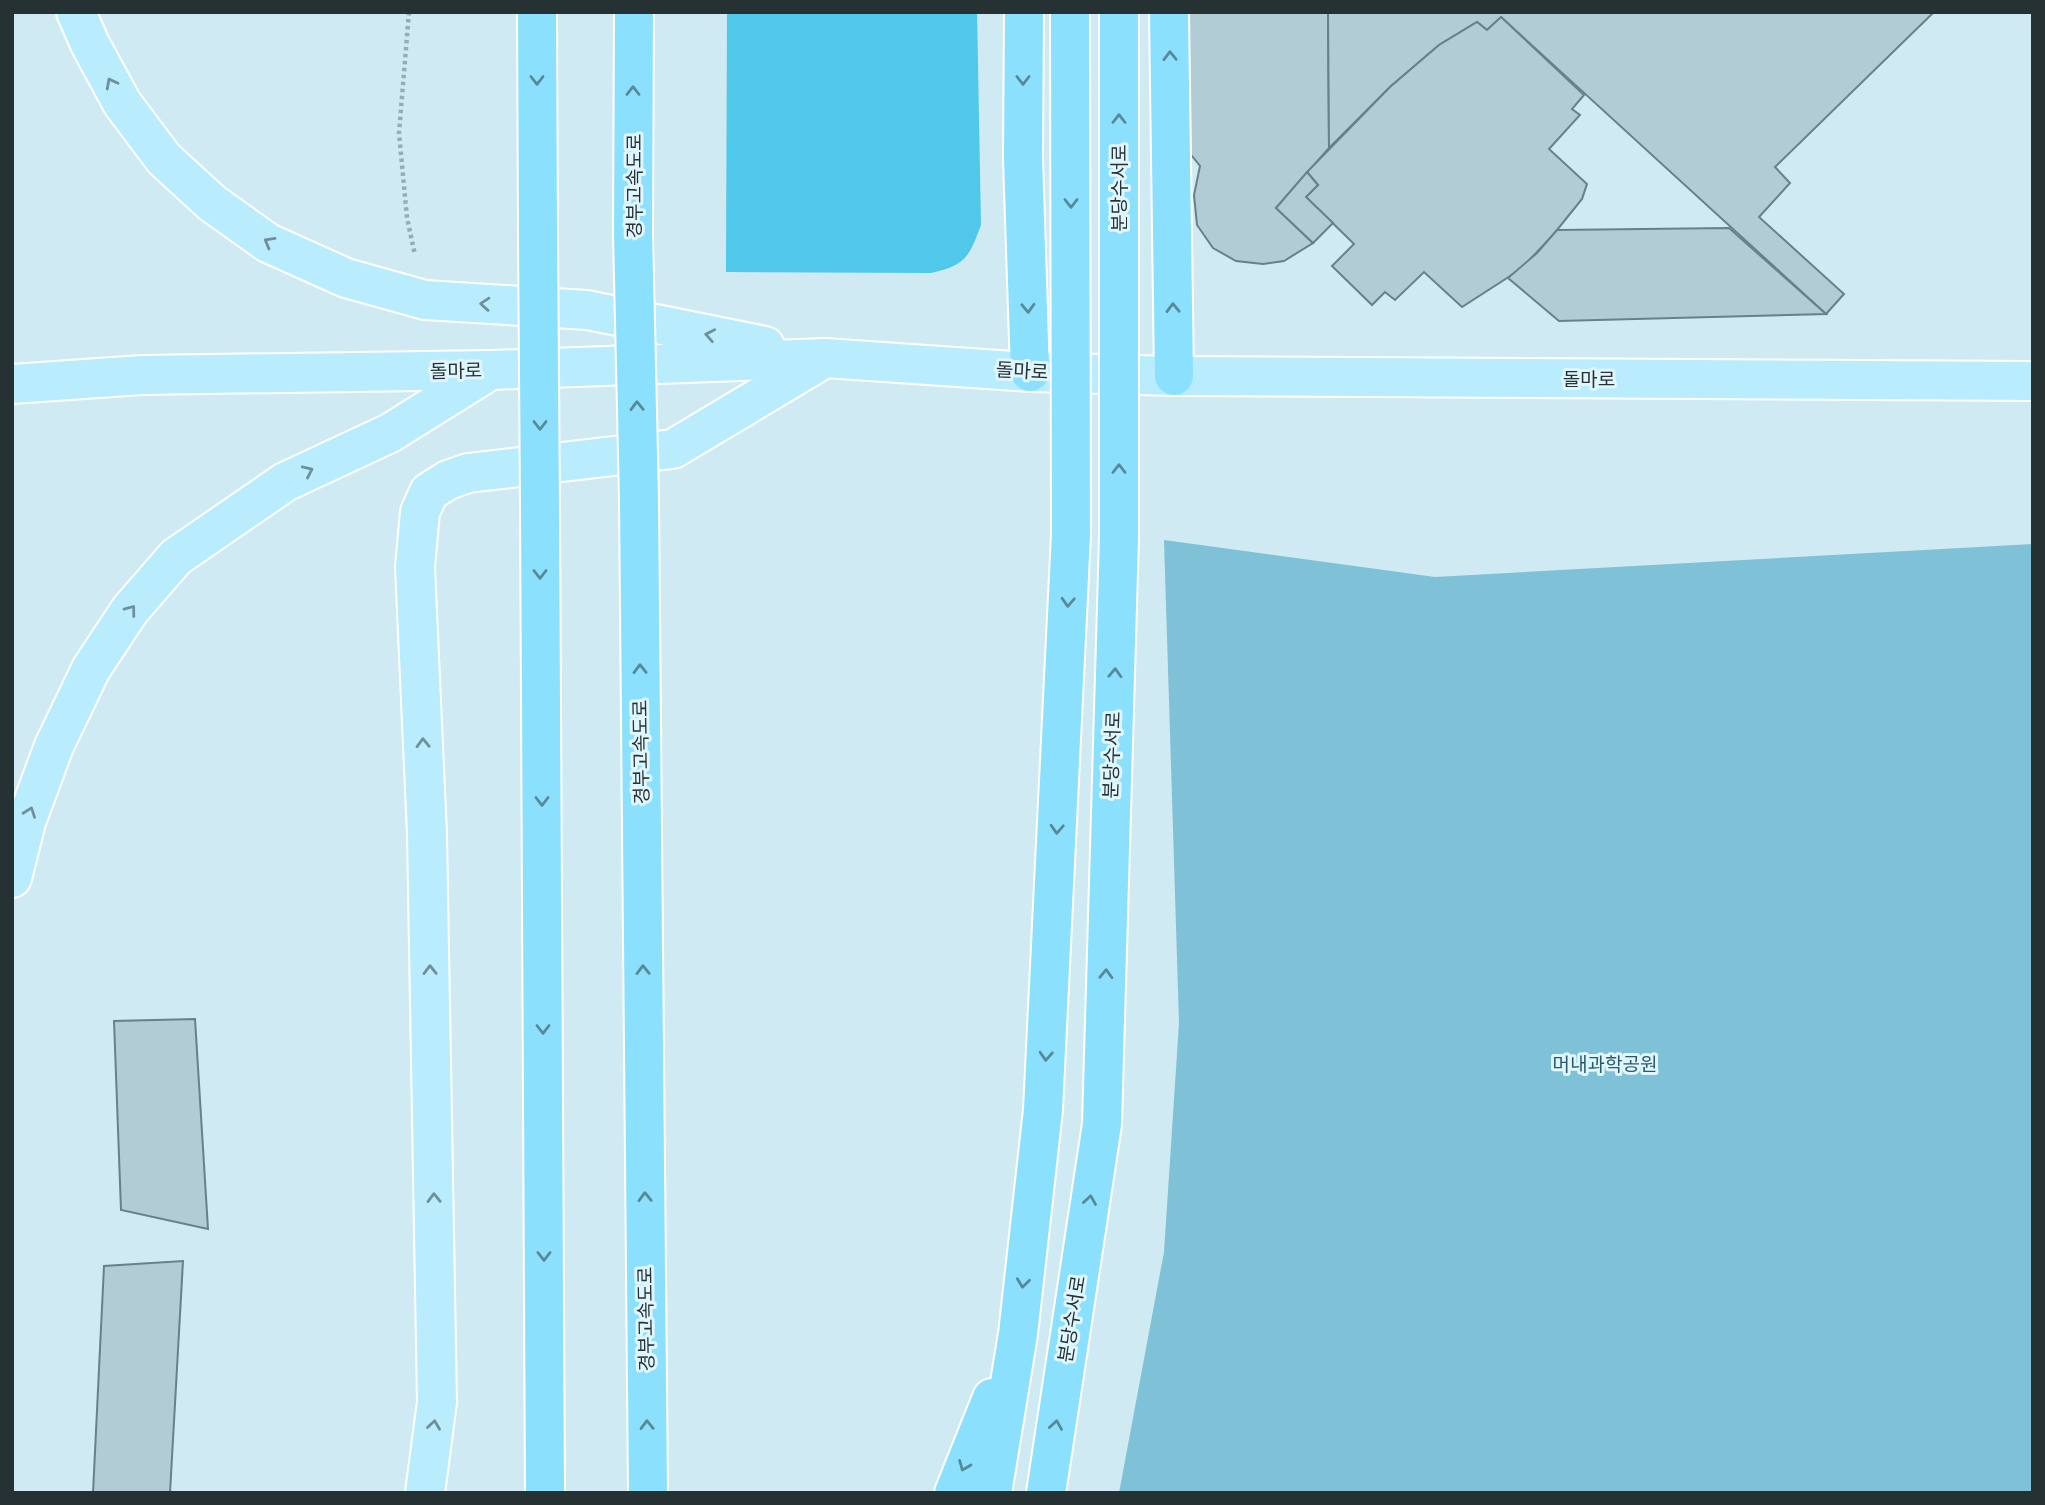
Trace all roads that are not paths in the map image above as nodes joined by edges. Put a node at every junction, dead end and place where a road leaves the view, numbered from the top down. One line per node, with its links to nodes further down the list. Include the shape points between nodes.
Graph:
1 (76, 12): 8 (main road, one-way to 1, via 587,310 425,300 346,278 268,243 212,203 164,159 122,103)
2 (537, 12): 19 (highway, one-way to 19, bridge)
3 (634, 12): 20 (highway, 경부고속도로, one-way to 3, bridge)
4 (1024, 12): 11 (highway, one-way to 11)
5 (1070, 12): 17 (highway, one-way to 17, bridge, via 1071,534 1043,1110)
6 (1119, 12): 23 (highway, 분당수서로, one-way to 6, bridge, via 1102,1125 1119,537)
7 (1169, 12): 13 (highway, one-way to 7)
8 (825, 358): 10 (main road, 돌마로); 11 (main road, 돌마로); 18 (main road, one-way to 8, via 437,1402 427,847 415,567 420,512 429,492 468,473 673,449)
9 (12, 366): 12 (main road)
10 (491, 370): 12 (main road, 돌마로); 16 (main road, one-way to 10, via 26,822 54,746 91,669 130,610 176,557 285,482 390,433)
11 (1030, 372): 13 (main road, 돌마로)
12 (142, 375): 15 (main road, 돌마로)
13 (1174, 376): 14 (main road, 돌마로)
14 (2033, 380)
15 (12, 384)
16 (12, 878)
17 (1018, 1334): 21 (highway, one-way to 21); 22 (highway)
18 (425, 1493)
19 (545, 1493)
20 (648, 1493)
21 (954, 1493)
22 (992, 1493)
23 (1046, 1493)

